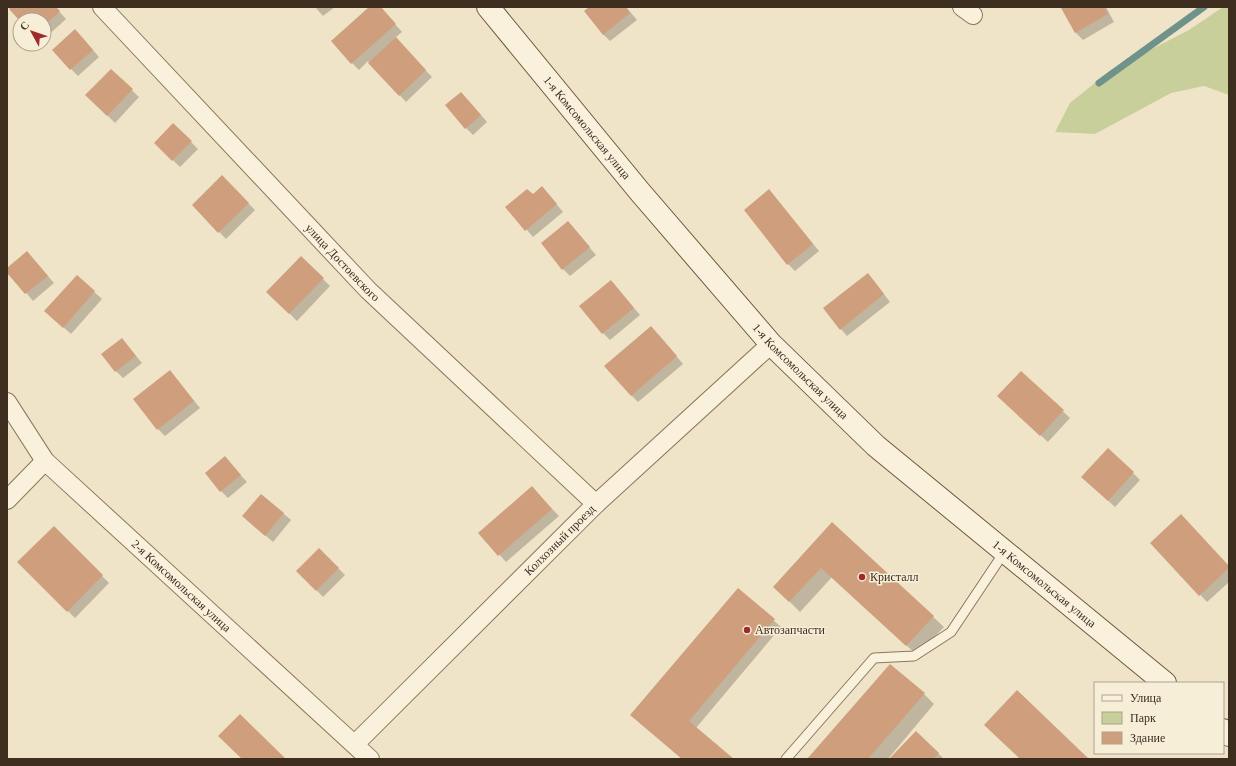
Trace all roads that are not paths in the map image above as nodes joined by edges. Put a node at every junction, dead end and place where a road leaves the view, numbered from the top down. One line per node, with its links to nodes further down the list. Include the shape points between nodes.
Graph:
1 (102, 7): 7 (street, улица Достоевского, via 368,290)
2 (488, 7): 3 (main road, 1-я Комсомольская улица, via 640,192)
3 (771, 344): 7 (street, Колхозный проезд); 8 (main road, 1-я Комсомольская улица, via 876,446)
4 (7, 402): 5 (street, 2-я Комсомольская улица)
5 (45, 461): 6 (street); 10 (street, 2-я Комсомольская улица)
6 (7, 500)
7 (596, 504): 10 (street, Колхозный проезд)
8 (1005, 552): 9 (main road, 1-я Комсомольская улица); 12 (lane, via 951,632 914,656 874,658)
9 (1164, 682)
10 (355, 744): 11 (street, 2-я Комсомольская улица)
11 (370, 759)
12 (786, 759)

